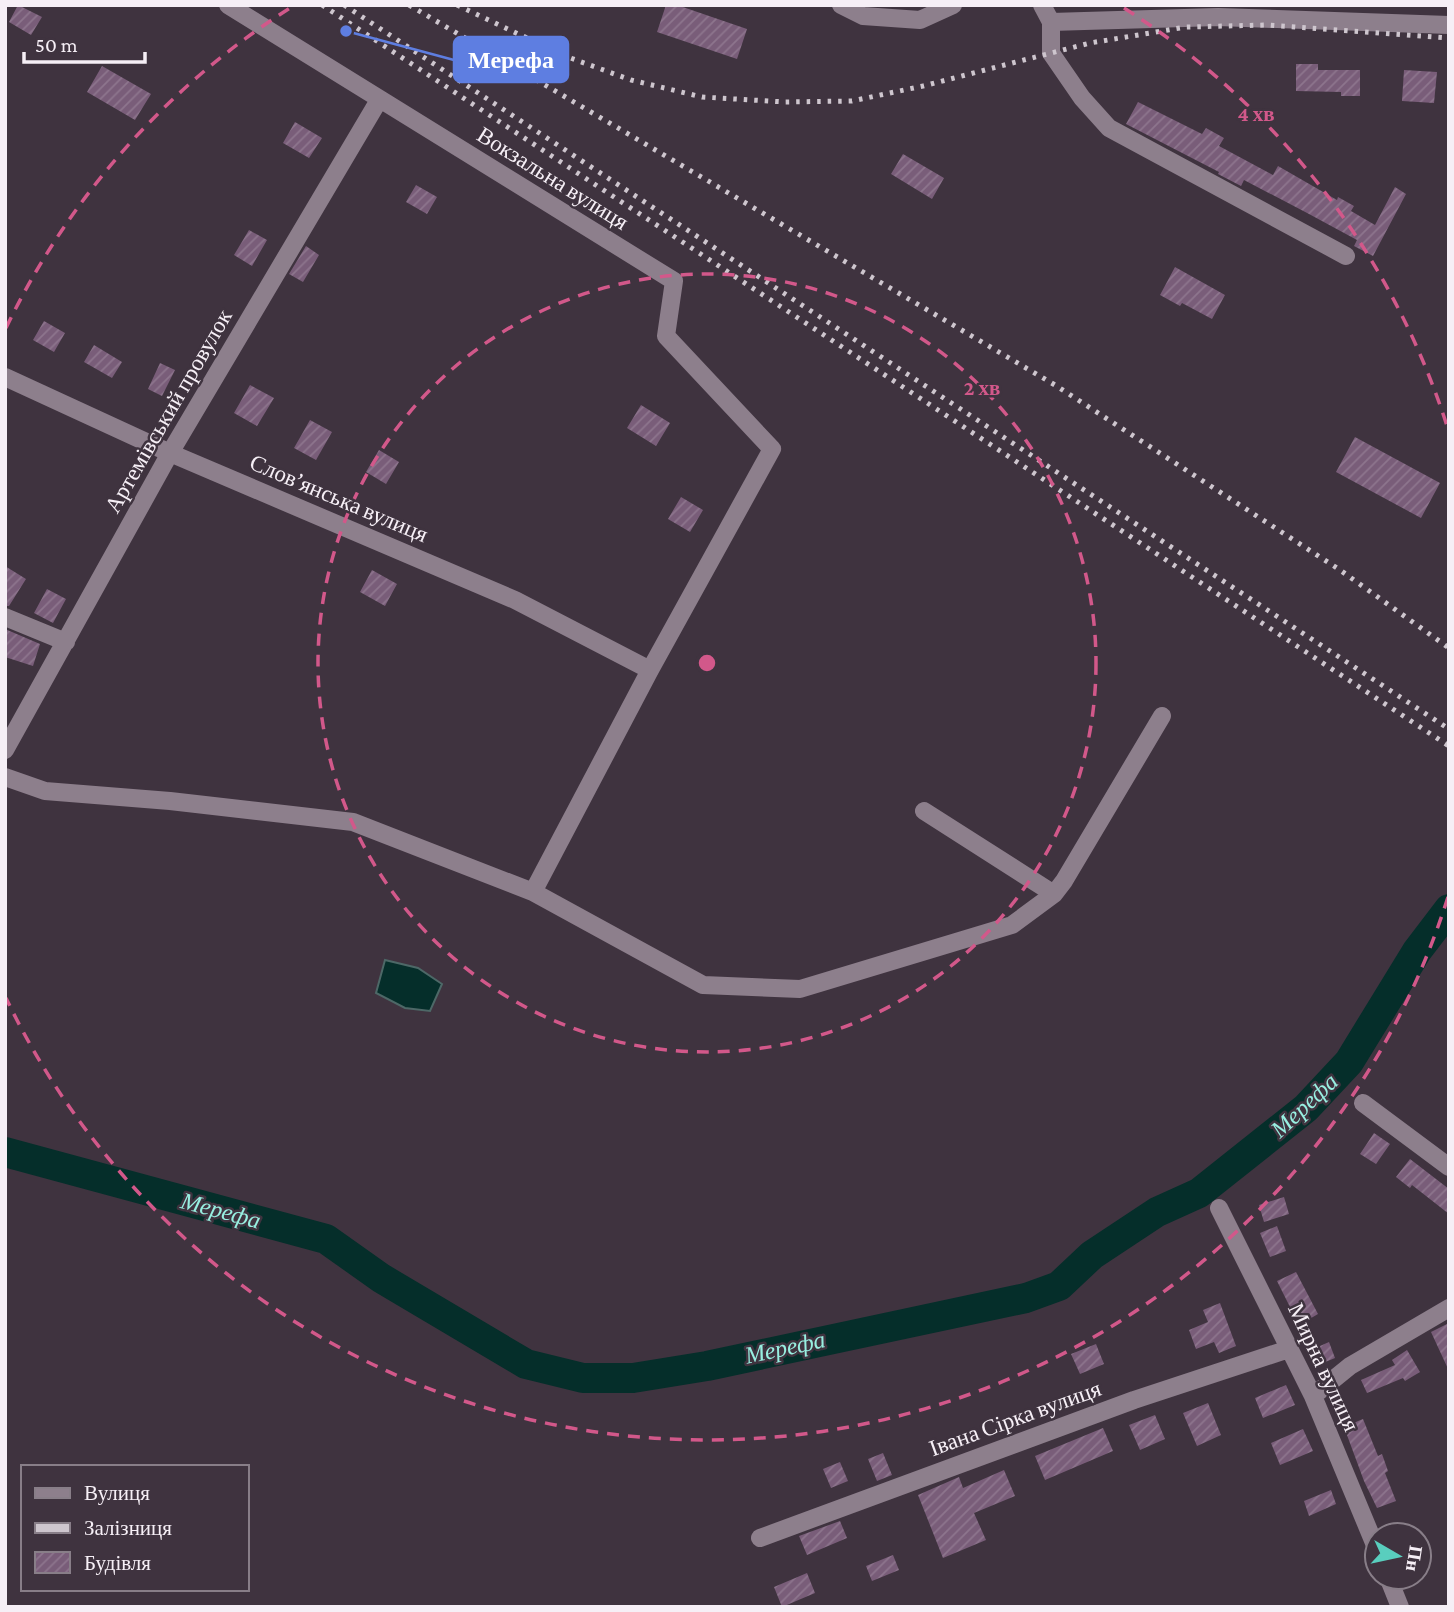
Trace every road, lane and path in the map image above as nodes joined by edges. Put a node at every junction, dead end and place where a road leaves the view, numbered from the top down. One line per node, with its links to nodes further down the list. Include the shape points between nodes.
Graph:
1 (228, 5): 7 (street, Вокзальна вулиця)
2 (841, 5): 3 (street, via 863,16 920,20)
3 (953, 5)
4 (1042, 5): 5 (street)
5 (1051, 22): 6 (street, via 1218,17); 8 (street, via 1051,53 1109,128)
6 (1449, 25)
7 (379, 100): 10 (street, Артемівський провулок); 13 (street, Вокзальна вулиця, via 674,282 666,336 772,449)
8 (1346, 256)
9 (5, 377): 10 (street, Слов’янська вулиця)
10 (170, 453): 12 (street, Артемівський провулок); 13 (street, Слов’янська вулиця, via 515,600)
11 (5, 617): 12 (street)
12 (66, 642): 15 (street, Артемівський провулок)
13 (650, 670): 18 (street)
14 (1162, 716): 19 (street)
15 (5, 750)
16 (5, 778): 18 (street, via 45,791 353,822)
17 (924, 811): 19 (street)
18 (533, 892): 19 (street, via 703,985 800,989 1012,925)
19 (1054, 894)
20 (1363, 1102): 21 (street)
21 (1449, 1167)
22 (1219, 1208): 24 (street, Мирна вулиця)
23 (1449, 1308): 25 (street, via 1350,1366)
24 (1289, 1349): 25 (street, Мирна вулиця); 27 (street, Івана Сірка вулиця, via 1134,1400)
25 (1313, 1396): 26 (street, Мирна вулиця)
26 (1365, 1521)
27 (760, 1538)

